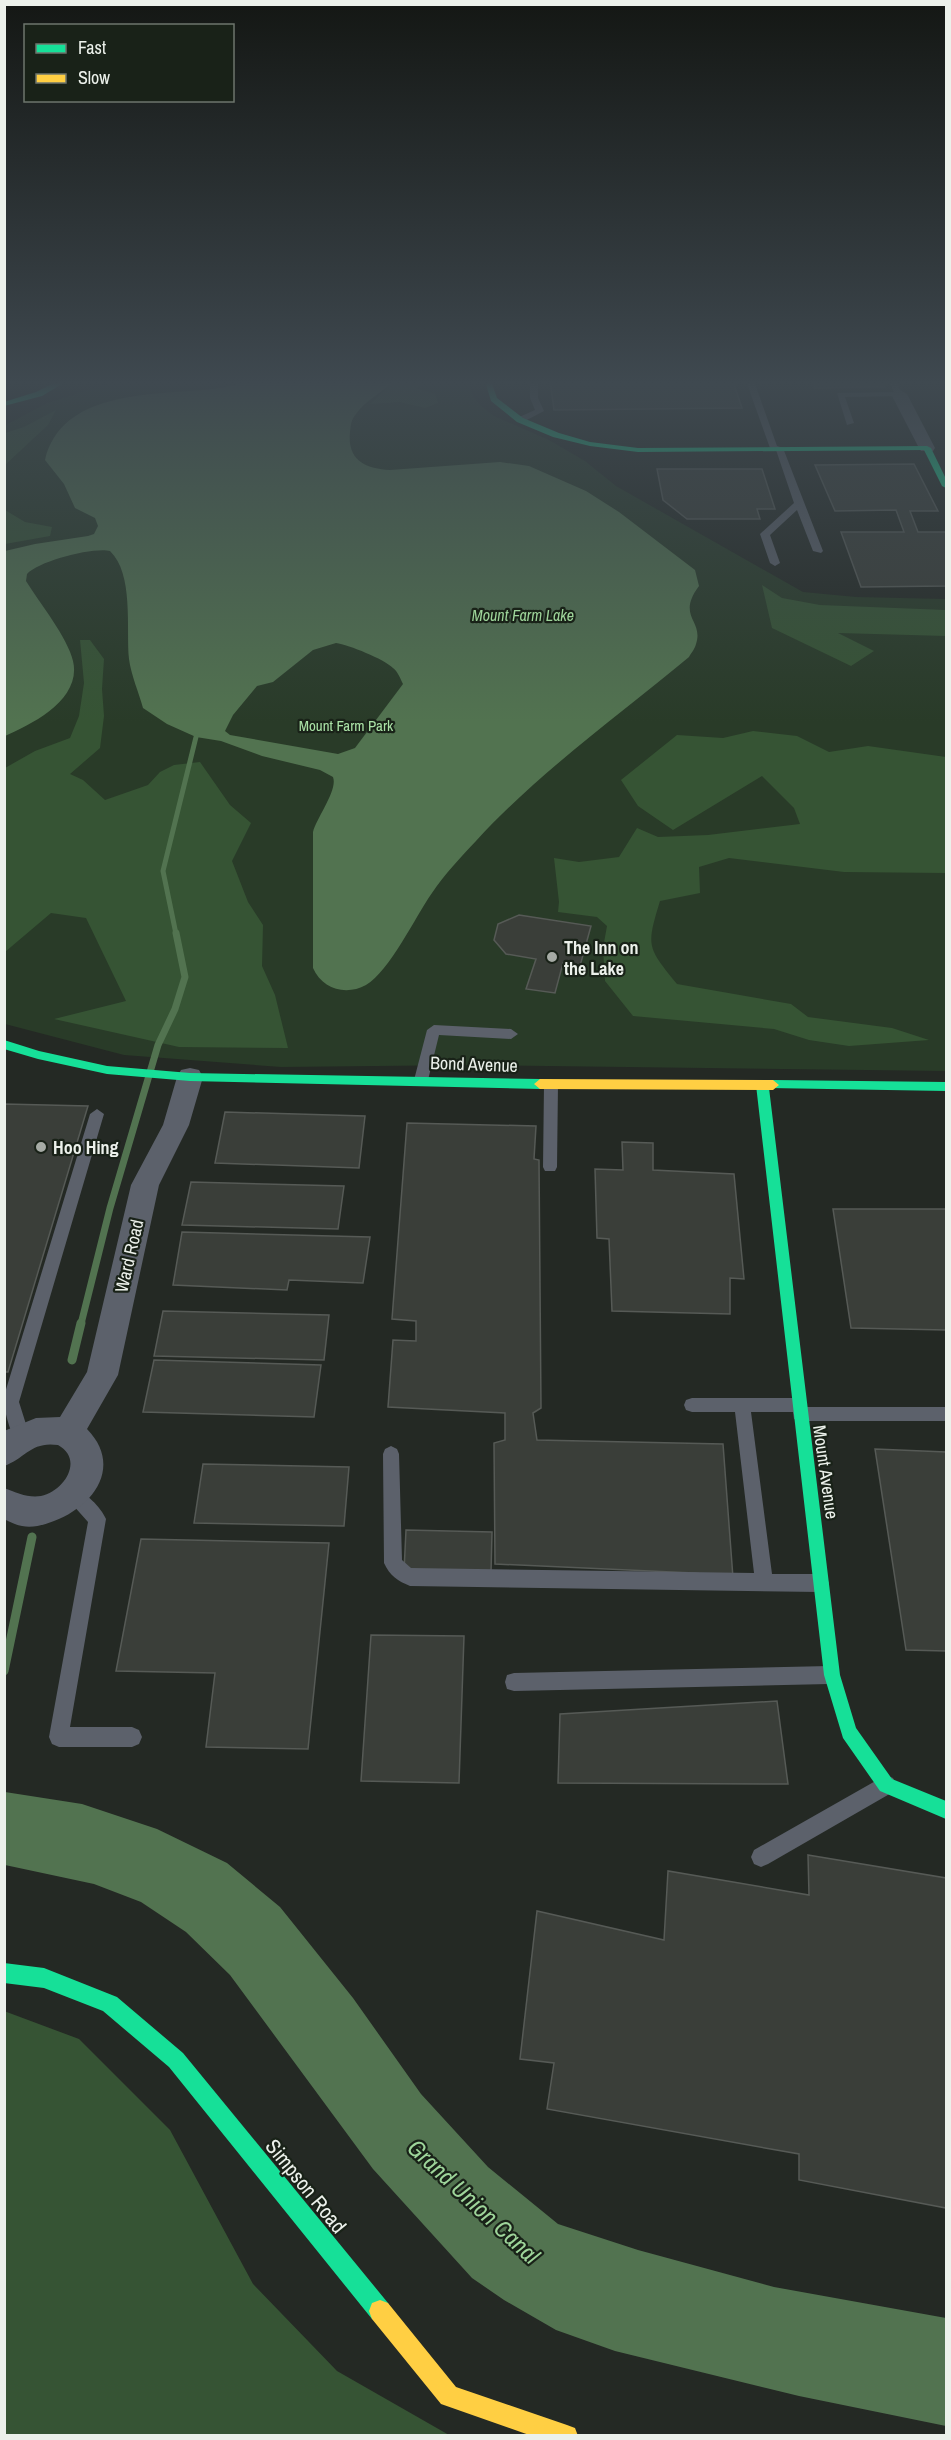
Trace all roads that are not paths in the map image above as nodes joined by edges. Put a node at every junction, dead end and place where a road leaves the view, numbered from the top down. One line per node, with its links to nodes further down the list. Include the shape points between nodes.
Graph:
1 (796, 495): 2 (lane)
2 (800, 504): 3 (lane); 4 (lane, via 765,534)
3 (818, 550)
4 (775, 563)
5 (511, 1034): 8 (lane, via 434,1030)
6 (4, 1044): 7 (street, Bond Avenue, via 107,1070)
7 (190, 1077): 8 (street, Bond Avenue); 19 (street, Ward Road, via 176,1125 145,1185 102,1375)
8 (421, 1080): 9 (street, Bond Avenue)
9 (551, 1084): 10 (street, Bond Avenue); 13 (lane)
10 (762, 1085): 11 (street, Bond Avenue); 17 (street, Mount Avenue)
11 (946, 1086)
12 (97, 1114): 14 (lane)
13 (550, 1167)
14 (8, 1402): 20 (lane)
15 (692, 1405): 16 (lane)
16 (742, 1405): 17 (lane); 24 (lane)
17 (799, 1409): 18 (lane); 25 (street, Mount Avenue)
18 (946, 1414)
19 (68, 1433): 20 (street, via 53,1429 37,1431); 22 (street, via 78,1439 88,1460 82,1484)
20 (13, 1444)
21 (391, 1454): 24 (lane, via 393,1563 410,1577)
22 (73, 1495): 23 (street, via 44,1511 27,1512); 28 (lane, via 97,1519 59,1737)
23 (4, 1503)
24 (765, 1582): 25 (lane)
25 (823, 1583): 26 (street, Mount Avenue)
26 (832, 1675): 27 (lane); 29 (street, Mount Avenue, via 849,1732)
27 (514, 1682)
28 (132, 1737)
29 (886, 1785): 30 (street); 31 (lane)
30 (946, 1810)
31 (761, 1857)
32 (4, 1973): 33 (street, Simpson Road, via 44,1978 110,2004 176,2060 449,2396)
33 (567, 2436)

